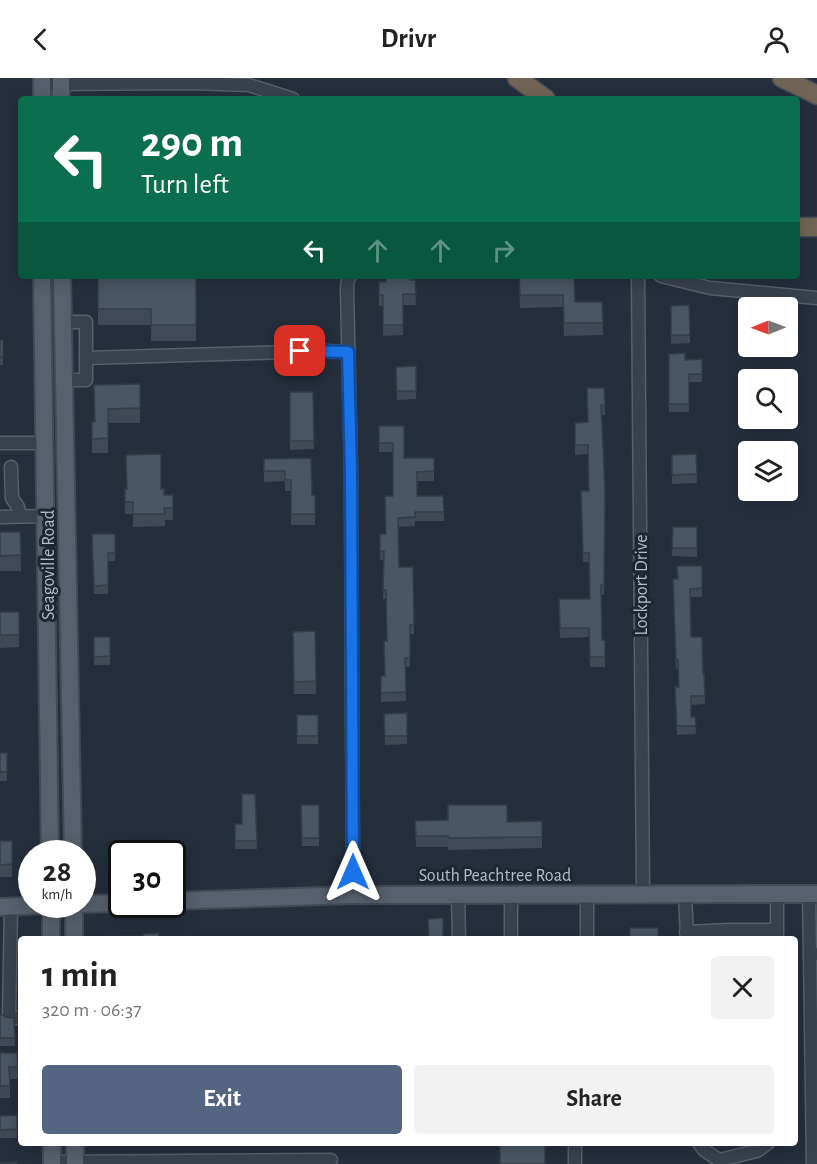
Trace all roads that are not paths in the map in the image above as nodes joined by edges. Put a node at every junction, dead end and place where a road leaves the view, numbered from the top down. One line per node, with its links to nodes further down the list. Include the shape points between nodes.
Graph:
1 (517, 78): 7 (highway)
2 (782, 78): 5 (highway)
3 (42, 87): 4 (street)
4 (61, 87): 6 (street, via 249,85)
5 (817, 95)
6 (284, 96)
7 (542, 96)
8 (800, 226): 9 (highway)
9 (817, 227)
10 (42, 279): 21 (main road, Seagoville Road)
11 (62, 279): 16 (main road, Seagoville Road)
12 (348, 279): 17 (street)
13 (638, 279): 33 (street, Lockport Drive)
14 (673, 279): 15 (street, via 710,288)
15 (817, 298)
16 (63, 322): 18 (street, via 86,322); 19 (main road, Seagoville Road)
17 (348, 352): 18 (street); 37 (street)
18 (86, 358): 19 (street, via 86,380)
19 (65, 380): 26 (main road, Seagoville Road)
20 (0, 443): 21 (street)
21 (46, 443): 24 (main road, Seagoville Road)
22 (11, 467): 23 (street, via 12,498)
23 (20, 516): 24 (street); 25 (street)
24 (46, 516): 27 (main road, Seagoville Road)
25 (0, 517)
26 (67, 551): 27 (main road); 29 (main road, Seagoville Road)
27 (47, 552): 28 (main road, Seagoville Road)
28 (47, 669): 29 (main road); 30 (main road, Seagoville Road)
29 (68, 669): 31 (main road, Seagoville Road)
30 (50, 840)
31 (73, 840)
32 (587, 894): 33 (main road, South Peachtree Road); 39 (main road, South Peachtree Road); 49 (street)
33 (643, 894): 34 (main road, South Peachtree Road)
34 (685, 894): 35 (main road, South Peachtree Road); 50 (street)
35 (777, 894): 36 (main road, South Peachtree Road); 44 (street)
36 (813, 894): 51 (street)
37 (353, 895): 38 (main road, South Peachtree Road); 40 (main road, South Peachtree Road)
38 (458, 895): 39 (main road, South Peachtree Road); 47 (street)
39 (511, 895): 48 (street)
40 (186, 901)
41 (5, 907): 52 (street, via 9,1018)
42 (51, 918): 45 (main road)
43 (73, 918): 46 (main road)
44 (777, 935): 50 (street, via 731,930)
45 (51, 936)
46 (74, 936)
47 (459, 936)
48 (511, 936)
49 (587, 936)
50 (687, 936)
51 (814, 954): 62 (street)
52 (18, 1018)
53 (52, 1146): 59 (main road)
54 (75, 1146): 60 (main road)
55 (575, 1146): 61 (street)
56 (701, 1146): 57 (street, via 719,1160)
57 (764, 1146)
58 (331, 1160): 60 (street)
59 (52, 1163): 60 (street)
60 (75, 1163)
61 (575, 1164)
62 (813, 1164)

